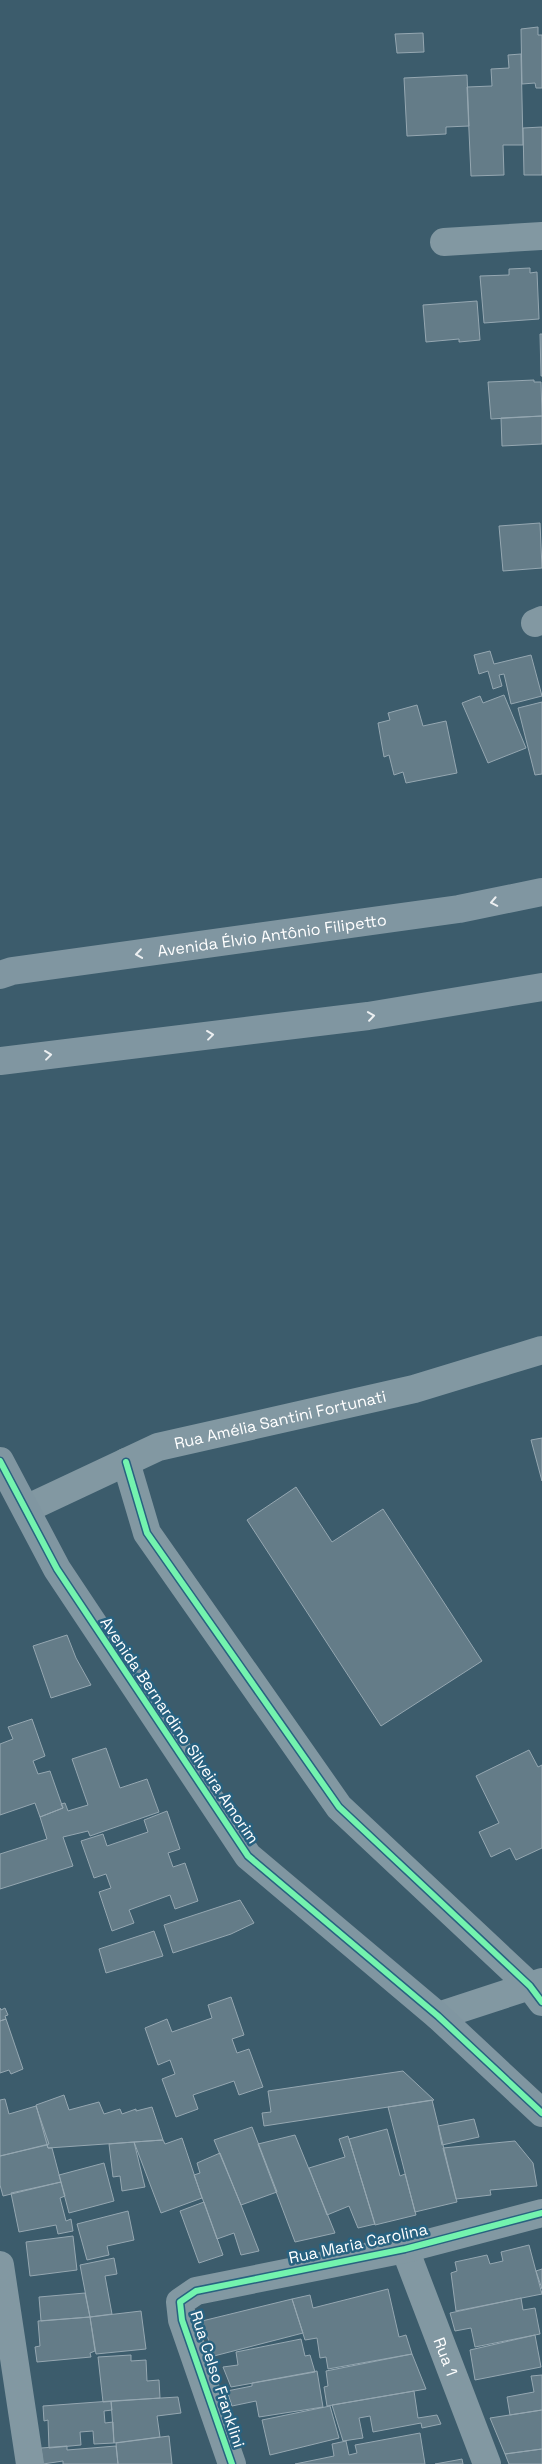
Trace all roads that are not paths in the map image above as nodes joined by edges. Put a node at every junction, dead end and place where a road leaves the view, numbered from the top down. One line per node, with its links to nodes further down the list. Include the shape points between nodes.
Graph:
1 (542, 236): 2 (street)
2 (444, 242)
3 (542, 892): 4 (main road, Avenida Élvio Antônio Filipetto, one-way to 4, via 459,909)
4 (4, 973)
5 (542, 987): 6 (main road, one-way to 5, via 368,1016)
6 (0, 1061)
7 (542, 1350): 9 (street, Rua Amélia Santini Fortunati, via 414,1390 158,1447)
8 (0, 1461): 10 (main road, Avenida Bernardino Silveira Amorim)
9 (126, 1462): 10 (street, Rua Amélia Santini Fortunati); 11 (street, via 147,1533 339,1807)
10 (26, 1508): 12 (main road, Avenida Bernardino Silveira Amorim, via 57,1569 248,1856)
11 (538, 1990): 12 (street)
12 (438, 2016): 13 (main road, Avenida Bernardino Silveira Amorim)
13 (542, 2113)
14 (542, 2213): 15 (street, Rua Maria Carolina)
15 (405, 2249): 17 (street, Rua Maria Carolina, via 196,2291); 20 (street, Rua 1)
16 (0, 2265): 18 (street)
17 (180, 2302): 19 (street, Rua Celso Franklini, via 182,2320)
18 (30, 2464)
19 (232, 2464)
20 (487, 2464)

